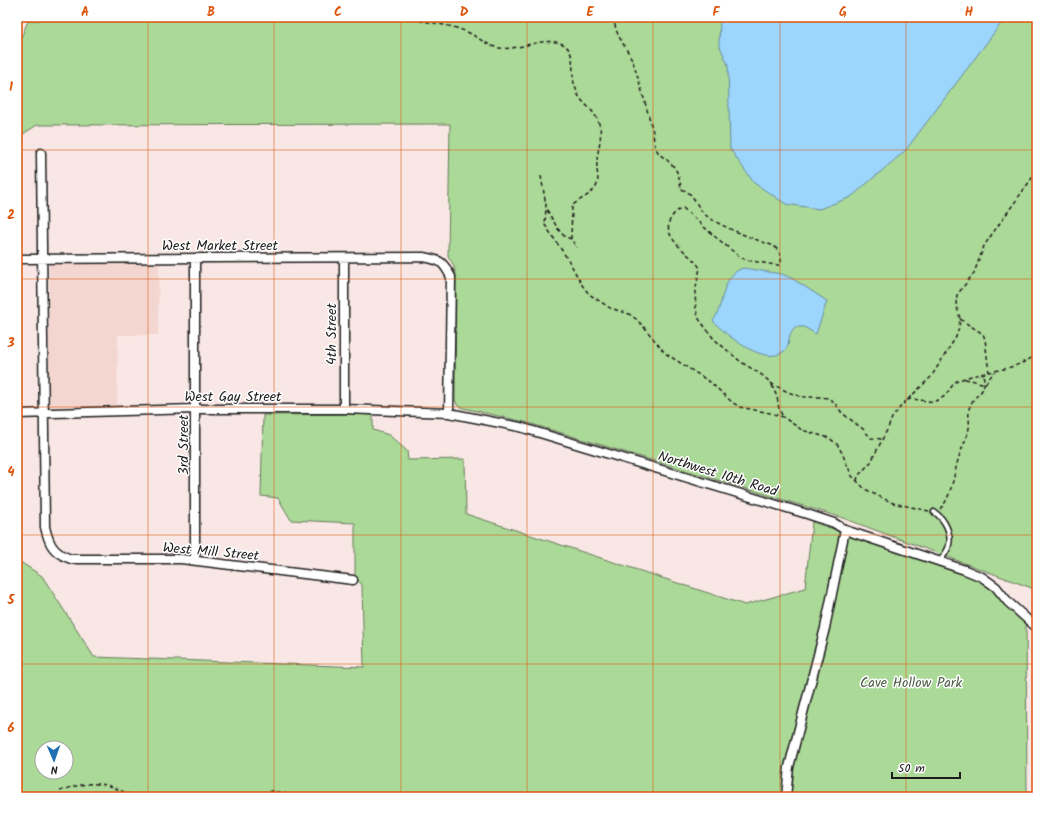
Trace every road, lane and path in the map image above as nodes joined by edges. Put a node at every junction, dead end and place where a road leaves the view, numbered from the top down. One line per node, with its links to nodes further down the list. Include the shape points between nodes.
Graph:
1 (230, 17): 2 (path)
2 (233, 17)
3 (268, 17): 4 (path, via 291,21)
4 (300, 17)
5 (406, 17): 11 (path, via 462,30 500,48 553,42 560,43 570,50 576,89 596,117 601,132 596,165 598,181 592,192 572,206)
6 (615, 17): 23 (path, via 620,39 633,60 655,145 658,152 676,170 680,177 681,189 690,193 700,211 709,217 779,250 780,265 740,257 683,208 674,214 668,227 681,248 700,268 695,292 699,319 714,339)
7 (40, 153): 16 (street)
8 (1037, 172): 17 (path, via 984,246 974,273 957,295)
9 (542, 176): 10 (path)
10 (546, 208): 11 (path, via 558,230); 31 (path, via 545,225 589,294 610,308 636,319 665,354 710,382 733,403)
11 (571, 239): 12 (path)
12 (577, 248)
13 (195, 258): 14 (street, West Market Street); 16 (street, West Market Street); 26 (street, 3rd Street)
14 (344, 258): 27 (street, 4th Street); 29 (street, West Market Street, via 423,257 444,264 451,277)
15 (17, 259): 16 (street, West Market Street)
16 (43, 259): 28 (street)
17 (960, 319): 20 (path, via 983,334); 25 (path, via 956,337 931,377)
18 (1037, 354): 19 (path, via 1022,364)
19 (994, 372): 20 (path); 24 (path)
20 (989, 373): 21 (path)
21 (983, 374): 22 (path); 24 (path)
22 (963, 379): 24 (path); 25 (path, via 957,381 941,399 927,402 911,399)
23 (772, 384): 31 (path); 32 (path, via 802,397 828,398 871,438)
24 (985, 384): 34 (path, via 969,410 968,433 944,504)
25 (906, 401): 32 (path, via 892,418)
26 (196, 409): 27 (street, West Gay Street); 28 (street, West Gay Street); 36 (street, 3rd Street)
27 (344, 409): 29 (street, West Gay Street)
28 (44, 413): 30 (street, West Gay Street); 36 (street, West Mill Street, via 45,527 49,542 56,551 71,559)
29 (449, 413): 35 (street, Northwest 10th Road, via 527,430 806,514 834,523)
30 (17, 414)
31 (783, 417): 33 (path, via 802,430 829,438 837,444 852,476)
32 (882, 440): 33 (path, via 871,462 858,476)
33 (857, 481): 34 (path, via 872,493 893,503)
34 (934, 512): 37 (lane, via 945,521 949,544)
35 (845, 530): 37 (street, Northwest 10th Road); 46 (street, via 825,628 789,767)
36 (195, 560): 38 (street, West Mill Street)
37 (939, 562): 39 (street, Northwest 10th Road, via 982,577 996,587 1008,602)
38 (353, 580)
39 (1037, 628)
40 (60, 791): 41 (path, via 80,784 96,784)
41 (140, 797)
42 (235, 797): 43 (path, via 272,791)
43 (304, 797)
44 (397, 797): 45 (path, via 414,794)
45 (433, 797)
46 (786, 797)

